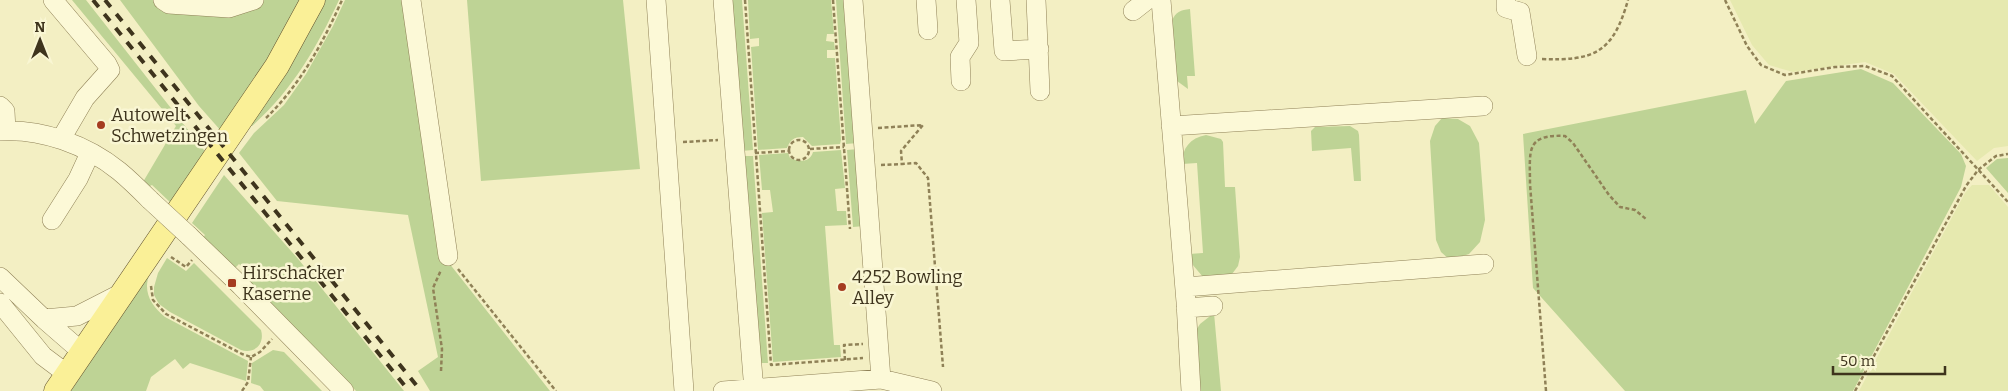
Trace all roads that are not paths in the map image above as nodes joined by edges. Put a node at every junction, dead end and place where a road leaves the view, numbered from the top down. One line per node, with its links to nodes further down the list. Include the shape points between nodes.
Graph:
1 (53, 0): 24 (street, via 110,70 85,98)
2 (163, 0): 3 (street, via 169,4 229,8)
3 (254, 0)
4 (313, 0): 30 (main road, via 277,66)
5 (411, 0): 27 (street)
6 (656, 0): 40 (street)
7 (723, 0): 38 (street)
8 (853, 0): 36 (street)
9 (926, 0): 15 (street)
10 (966, 0): 18 (street, via 969,43 960,56)
11 (1000, 0): 16 (street, via 1004,51)
12 (1036, 0): 16 (street)
13 (1506, 0): 17 (street, via 1506,8 1520,12)
14 (1155, 2): 22 (street)
15 (928, 30)
16 (1039, 49): 19 (street)
17 (1528, 56)
18 (961, 81)
19 (1040, 91)
20 (0, 106): 23 (street, via 4,111)
21 (1483, 106): 22 (street, via 1396,117 1267,125)
22 (1171, 126): 31 (street)
23 (3, 131): 24 (street, via 32,132)
24 (61, 139): 25 (street)
25 (90, 153): 26 (street); 39 (street, bridge, via 118,170 188,235)
26 (52, 220)
27 (449, 258)
28 (1484, 264): 31 (street, via 1277,277)
29 (0, 277): 34 (street)
30 (124, 292): 34 (street, via 77,316); 35 (main road)
31 (1182, 300): 33 (street); 43 (street)
32 (0, 303): 37 (street)
33 (1214, 306)
34 (44, 319): 35 (street)
35 (82, 352): 37 (main road)
36 (881, 379): 38 (street); 42 (street)
37 (62, 383)
38 (754, 390): 41 (street)
39 (344, 391)
40 (684, 391)
41 (723, 391)
42 (932, 391)
43 (1191, 391)

